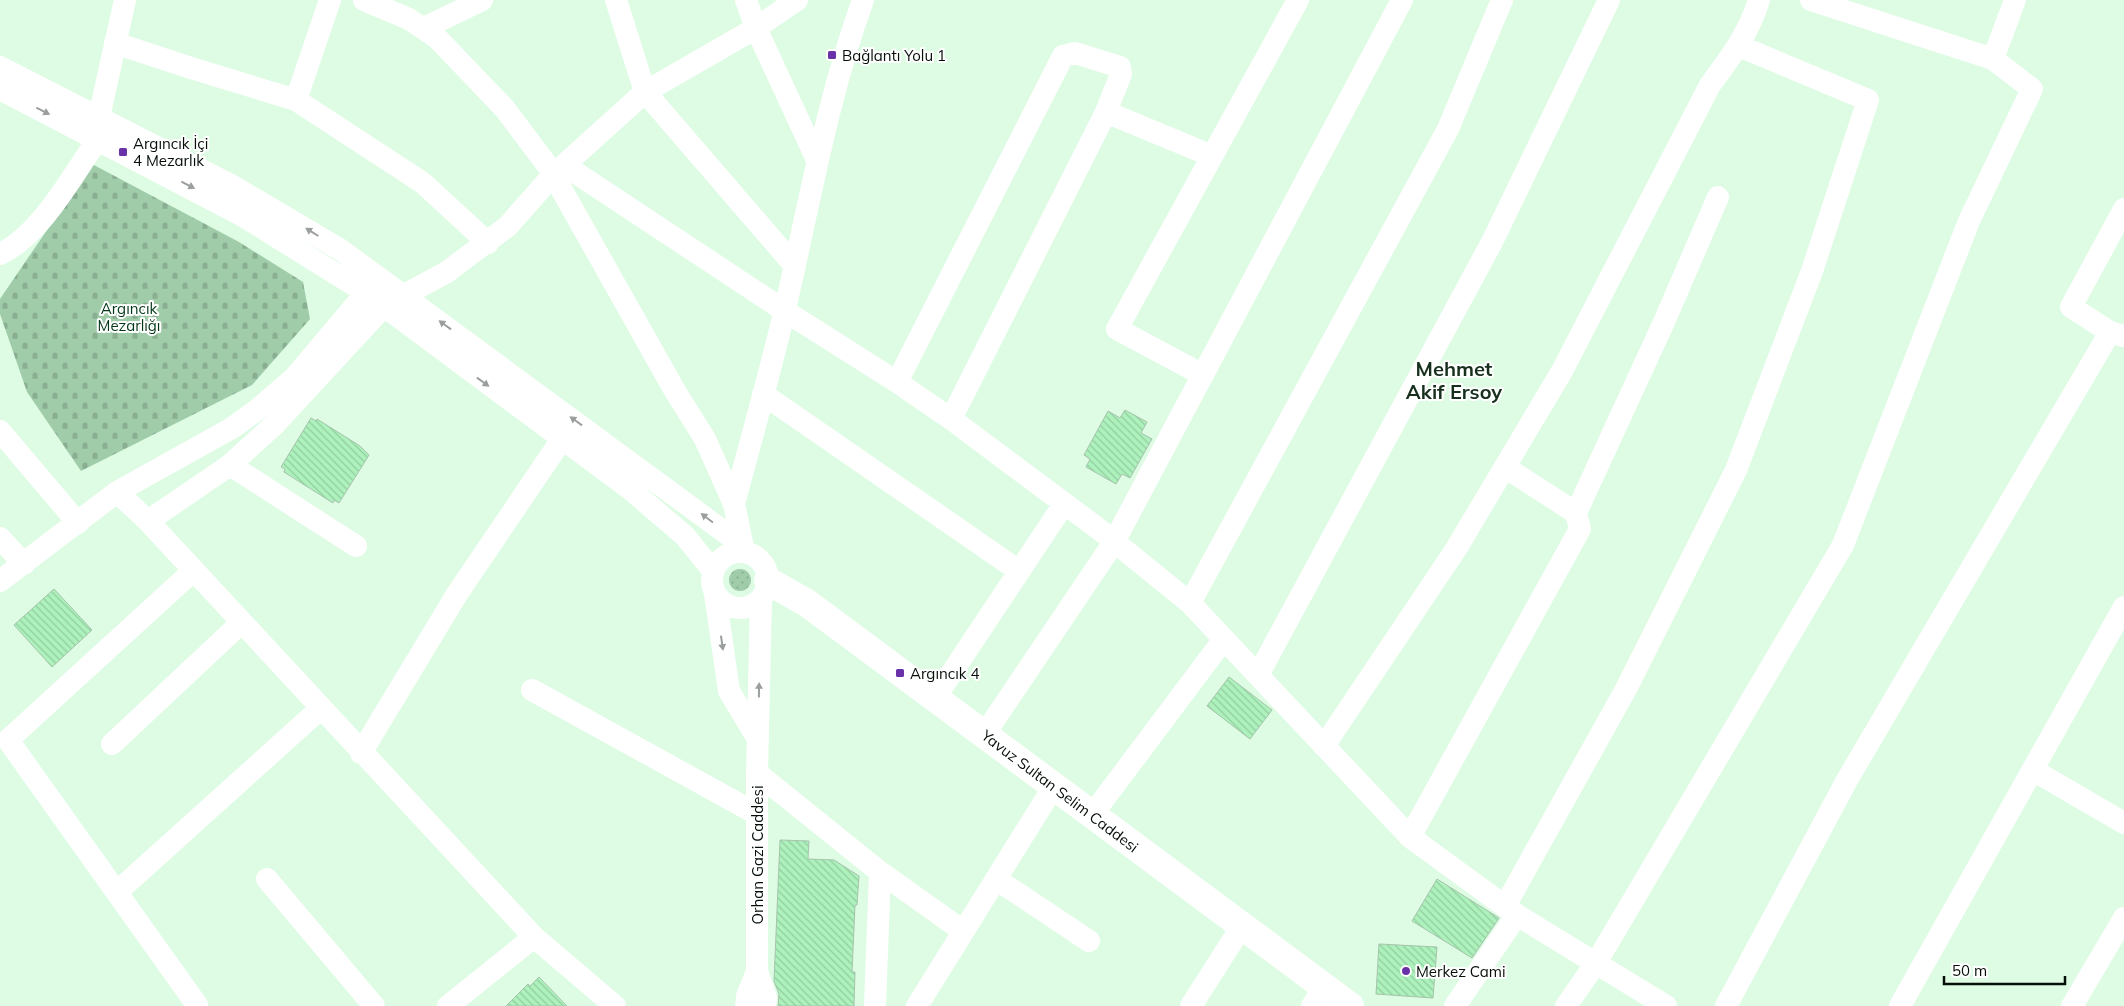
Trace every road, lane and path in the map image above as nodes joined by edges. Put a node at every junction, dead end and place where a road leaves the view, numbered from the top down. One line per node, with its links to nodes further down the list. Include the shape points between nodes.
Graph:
1 (125, 0): 18 (street)
2 (330, 0): 24 (street)
3 (364, 0): 16 (street)
4 (482, 0): 16 (street)
5 (616, 0): 23 (street)
6 (746, 0): 17 (street)
7 (797, 0): 17 (street)
8 (863, 0): 28 (street, via 836,81)
9 (1298, 0): 27 (street)
10 (1402, 0): 40 (street)
11 (1502, 0): 65 (street, via 1448,128)
12 (1609, 0): 69 (street, via 1492,242)
13 (1759, 0): 19 (street)
14 (1811, 0): 20 (street)
15 (2015, 0): 20 (street)
16 (416, 16): 29 (street, via 483,84)
17 (756, 28): 23 (street); 28 (street)
18 (115, 43): 24 (street); 26 (street)
19 (1739, 46): 47 (street, via 1710,85 1562,371); 90 (street, via 1868,100 1812,270 1736,470)
20 (1993, 59): 96 (street, via 2032,89 1969,221 1843,545)
21 (0, 67): 26 (street)
22 (0, 89): 26 (street, one-way to 26)
23 (645, 92): 29 (street); 34 (street)
24 (296, 100): 32 (street, via 422,183)
25 (1106, 112): 27 (street); 41 (street, via 1121,74 1120,67 1075,53 1063,56); 43 (street)
26 (99, 128): 33 (street, via 33,231); 35 (street, via 274,209 341,250)
27 (1212, 156): 40 (street, via 1117,329)
28 (817, 160): 34 (street)
29 (559, 170): 32 (street, via 524,210); 38 (street); 49 (street, via 675,391 704,439)
30 (1718, 197): 51 (street)
31 (2124, 209): 39 (street, via 2071,307)
32 (488, 243): 36 (street, via 448,272)
33 (0, 254)
34 (795, 266): 38 (street)
35 (372, 285): 36 (street); 37 (street); 48 (street, via 294,378 257,410 232,428)
36 (404, 296): 37 (street); 57 (street, one-way to 36, via 734,539 704,516)
37 (384, 306): 45 (street, one-way to 45); 46 (street, via 301,398)
38 (785, 311): 41 (street); 42 (street)
39 (2117, 334): 112 (street, via 1847,780)
40 (1203, 375): 55 (street)
41 (897, 382): 43 (street)
42 (764, 394): 49 (street); 61 (street)
43 (951, 419): 50 (street)
44 (0, 431): 53 (street)
45 (562, 439): 60 (street, via 664,516); 78 (street, via 457,594)
46 (230, 464): 52 (street); 56 (street)
47 (1505, 467): 51 (street); 77 (street, via 1456,549)
48 (117, 492): 52 (street); 53 (street)
49 (734, 504): 57 (street)
50 (1064, 504): 55 (street); 61 (street)
51 (1576, 513): 85 (street, via 1580,529)
52 (148, 521): 59 (street)
53 (78, 523): 58 (street)
54 (0, 538): 58 (street)
55 (1114, 542): 65 (street); 73 (street)
56 (356, 546)
57 (742, 552): 60 (street, via 722,559); 63 (street, via 761,562)
58 (24, 564): 62 (street)
59 (193, 571): 67 (street); 75 (street)
60 (713, 571): 64 (street)
61 (1020, 571): 71 (street)
62 (0, 581)
63 (764, 590): 64 (street, via 749,607 725,605); 71 (main road, Yavuz Sultan Selim Caddesi, via 807,603); 74 (street, Orhan Gazi Caddesi, one-way to 63)
64 (715, 594): 74 (street, one-way to 74, via 729,691)
65 (1190, 603): 68 (street)
66 (2124, 607): 79 (street)
67 (241, 623): 72 (street); 76 (street)
68 (1224, 639): 69 (street); 83 (street)
69 (1258, 675): 77 (street)
70 (532, 690): 82 (street)
71 (935, 698): 73 (main road, Yavuz Sultan Selim Caddesi)
72 (320, 709): 78 (street); 89 (street)
73 (984, 735): 81 (main road, Yavuz Sultan Selim Caddesi)
74 (758, 739): 80 (street, Orhan Gazi Caddesi)
75 (4, 743): 89 (street)
76 (112, 744)
77 (1324, 746): 85 (street)
78 (361, 753): 94 (street)
79 (2033, 770): 84 (street); 113 (street)
80 (757, 773): 82 (street, Orhan Gazi Caddesi); 86 (street)
81 (1054, 786): 83 (main road, Yavuz Sultan Selim Caddesi); 87 (street)
82 (757, 814): 97 (street, Orhan Gazi Caddesi)
83 (1092, 815): 92 (main road, Yavuz Sultan Selim Caddesi)
84 (2124, 824)
85 (1410, 837): 90 (street)
86 (880, 872): 93 (street); 105 (street)
87 (996, 879): 93 (street); 95 (street)
88 (267, 880): 100 (street)
89 (117, 892): 99 (street)
90 (1511, 911): 96 (street); 109 (street)
91 (2124, 918): 114 (street)
92 (1242, 926): 98 (main road, Yavuz Sultan Selim Caddesi); 107 (street)
93 (963, 931): 106 (street)
94 (534, 937): 101 (street); 102 (street)
95 (1089, 941)
96 (1596, 963): 110 (street); 111 (street)
97 (757, 971): 103 (street, Orhan Gazi Caddesi); 104 (street, Orhan Gazi Caddesi, via 766,998)
98 (1318, 996): 108 (main road, Yavuz Sultan Selim Caddesi)
99 (198, 1005)
100 (374, 1006)
101 (448, 1006)
102 (615, 1006)
103 (746, 1006)
104 (765, 1006)
105 (875, 1006)
106 (917, 1006)
107 (1191, 1006)
108 (1350, 1006)
109 (1455, 1006)
110 (1566, 1006)
111 (1666, 1006)
112 (1726, 1006)
113 (1900, 1006)
114 (2072, 1006)

